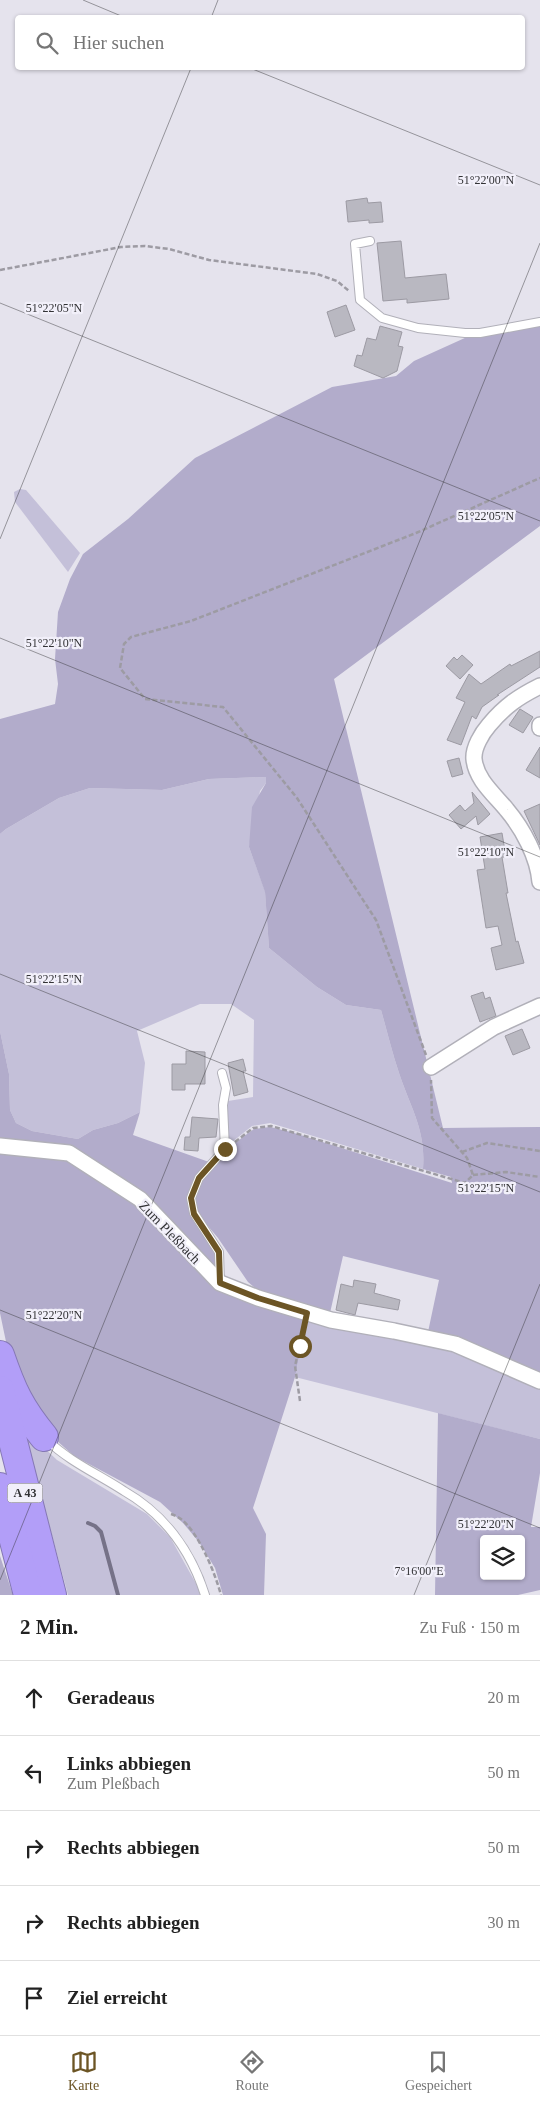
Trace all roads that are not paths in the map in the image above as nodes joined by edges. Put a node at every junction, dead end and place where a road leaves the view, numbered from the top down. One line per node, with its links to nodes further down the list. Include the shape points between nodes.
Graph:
1 (370, 241): 2 (lane, via 355,244 360,300 382,318 418,328 465,333)
2 (540, 322)
3 (540, 686): 4 (street, via 504,707 481,734 474,758 482,782 523,834 539,868)
4 (540, 882)
5 (540, 1006): 6 (street, via 494,1027)
6 (430, 1067)
7 (222, 1073): 9 (lane, via 226,1088 223,1105 225,1149 199,1178 191,1198 194,1214 219,1252)
8 (0, 1146): 9 (street, Zum Pleßbach, via 69,1153 140,1199)
9 (220, 1283): 11 (street, Zum Pleßbach, via 307,1313 456,1344)
10 (0, 1355): 13 (highway, via 25,1414)
11 (540, 1381)
12 (0, 1390): 16 (highway, A 43)
13 (44, 1437): 17 (lane, via 61,1453 151,1509 174,1532)
14 (0, 1487): 15 (highway, A 43)
15 (28, 1595)
16 (52, 1595)
17 (205, 1595)

